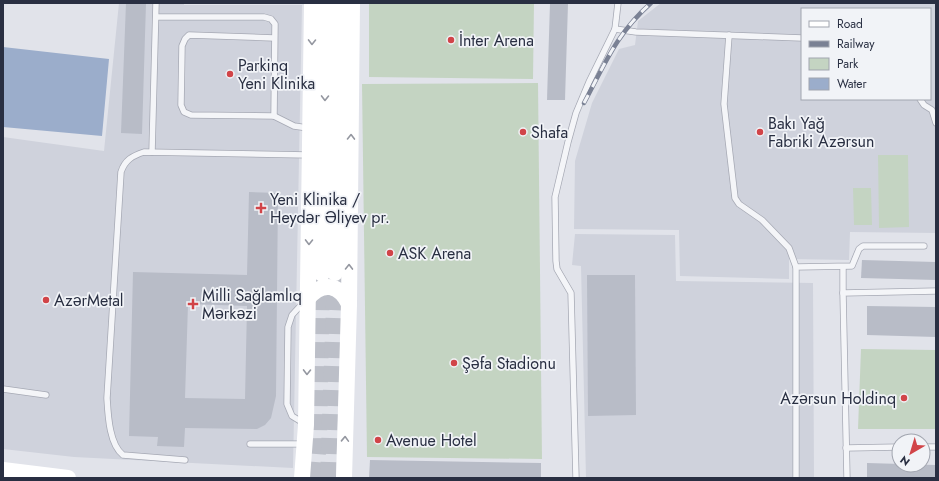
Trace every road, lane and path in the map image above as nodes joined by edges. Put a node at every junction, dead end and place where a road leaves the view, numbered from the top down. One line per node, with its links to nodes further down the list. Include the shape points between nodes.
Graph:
1 (156, 3): 7 (lane)
2 (312, 3): 15 (main road, one-way to 15)
3 (326, 3): 4 (main road, one-way to 4, via 328,273)
4 (339, 3)
5 (352, 3): 24 (main road, one-way to 5)
6 (618, 3): 8 (lane)
7 (156, 17): 10 (lane, via 264,17 271,19 274,24); 16 (lane)
8 (615, 29): 9 (lane); 36 (lane, via 576,113 555,197 557,269 571,293)
9 (729, 35): 11 (lane); 19 (lane, via 724,104 735,198 739,204 762,220 789,248)
10 (274, 38): 13 (lane); 13 (lane, via 189,35 182,46 181,105 184,112 191,115)
11 (801, 38)
12 (921, 100): 14 (lane, via 932,110)
13 (274, 116): 15 (lane, via 294,126)
14 (936, 123)
15 (311, 128): 17 (main road)
16 (152, 152): 17 (lane); 31 (lane, via 132,156 124,163 120,172 107,398 108,422 118,451 123,455)
17 (310, 154): 23 (main road, one-way to 23)
18 (924, 246): 20 (lane, via 863,246 858,249 852,266)
19 (796, 267): 20 (lane); 37 (lane)
20 (843, 267): 22 (lane)
21 (936, 291): 22 (lane)
22 (843, 293): 30 (lane)
23 (308, 298): 24 (main road, via 318,289 333,288 345,296); 28 (main road, one-way to 28)
24 (349, 304): 33 (main road, one-way to 24)
25 (3, 389): 26 (lane)
26 (46, 395)
27 (250, 444): 28 (lane)
28 (305, 444): 34 (main road)
29 (891, 447): 30 (lane)
30 (846, 448): 38 (lane)
31 (185, 460)
32 (3, 470): 35 (main road)
33 (342, 475)
34 (304, 476)
35 (68, 478)
36 (576, 478)
37 (796, 478)
38 (847, 478)

